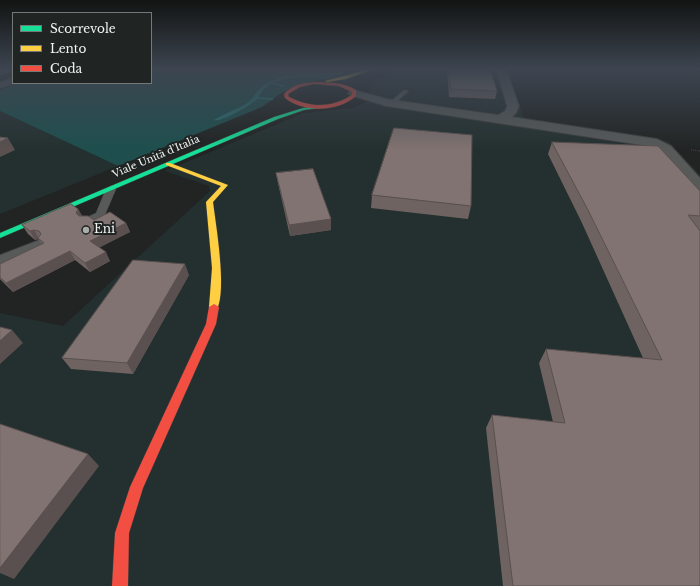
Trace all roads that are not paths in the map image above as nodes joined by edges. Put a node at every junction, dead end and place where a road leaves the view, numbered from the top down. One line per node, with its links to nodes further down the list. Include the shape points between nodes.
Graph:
1 (352, 96): 7 (main road, Viale Unità d'Italia, via 350,100)
2 (375, 96): 6 (street)
3 (398, 96): 6 (lane)
4 (509, 96): 11 (street, via 513,106 510,113)
5 (287, 98): 8 (main road); 9 (main road, Viale Unità d'Italia, via 300,105)
6 (389, 103): 7 (street); 11 (street)
7 (337, 105): 9 (main road, Viale Unità d'Italia)
8 (278, 106)
9 (324, 106): 13 (main road, Viale Unità d'Italia, via 285,114)
10 (269, 111): 12 (main road)
11 (501, 119): 14 (street, via 652,142 666,149)
12 (228, 128)
13 (168, 164): 15 (main road, Viale Unità d'Italia); 20 (main road, via 225,185 209,202 217,290 211,324 137,487 122,534)
14 (700, 188)
15 (111, 189): 16 (lane, via 100,215); 17 (main road, Viale Unità d'Italia)
16 (87, 221)
17 (0, 236)
18 (39, 243): 19 (lane)
19 (0, 260)
20 (120, 586)

